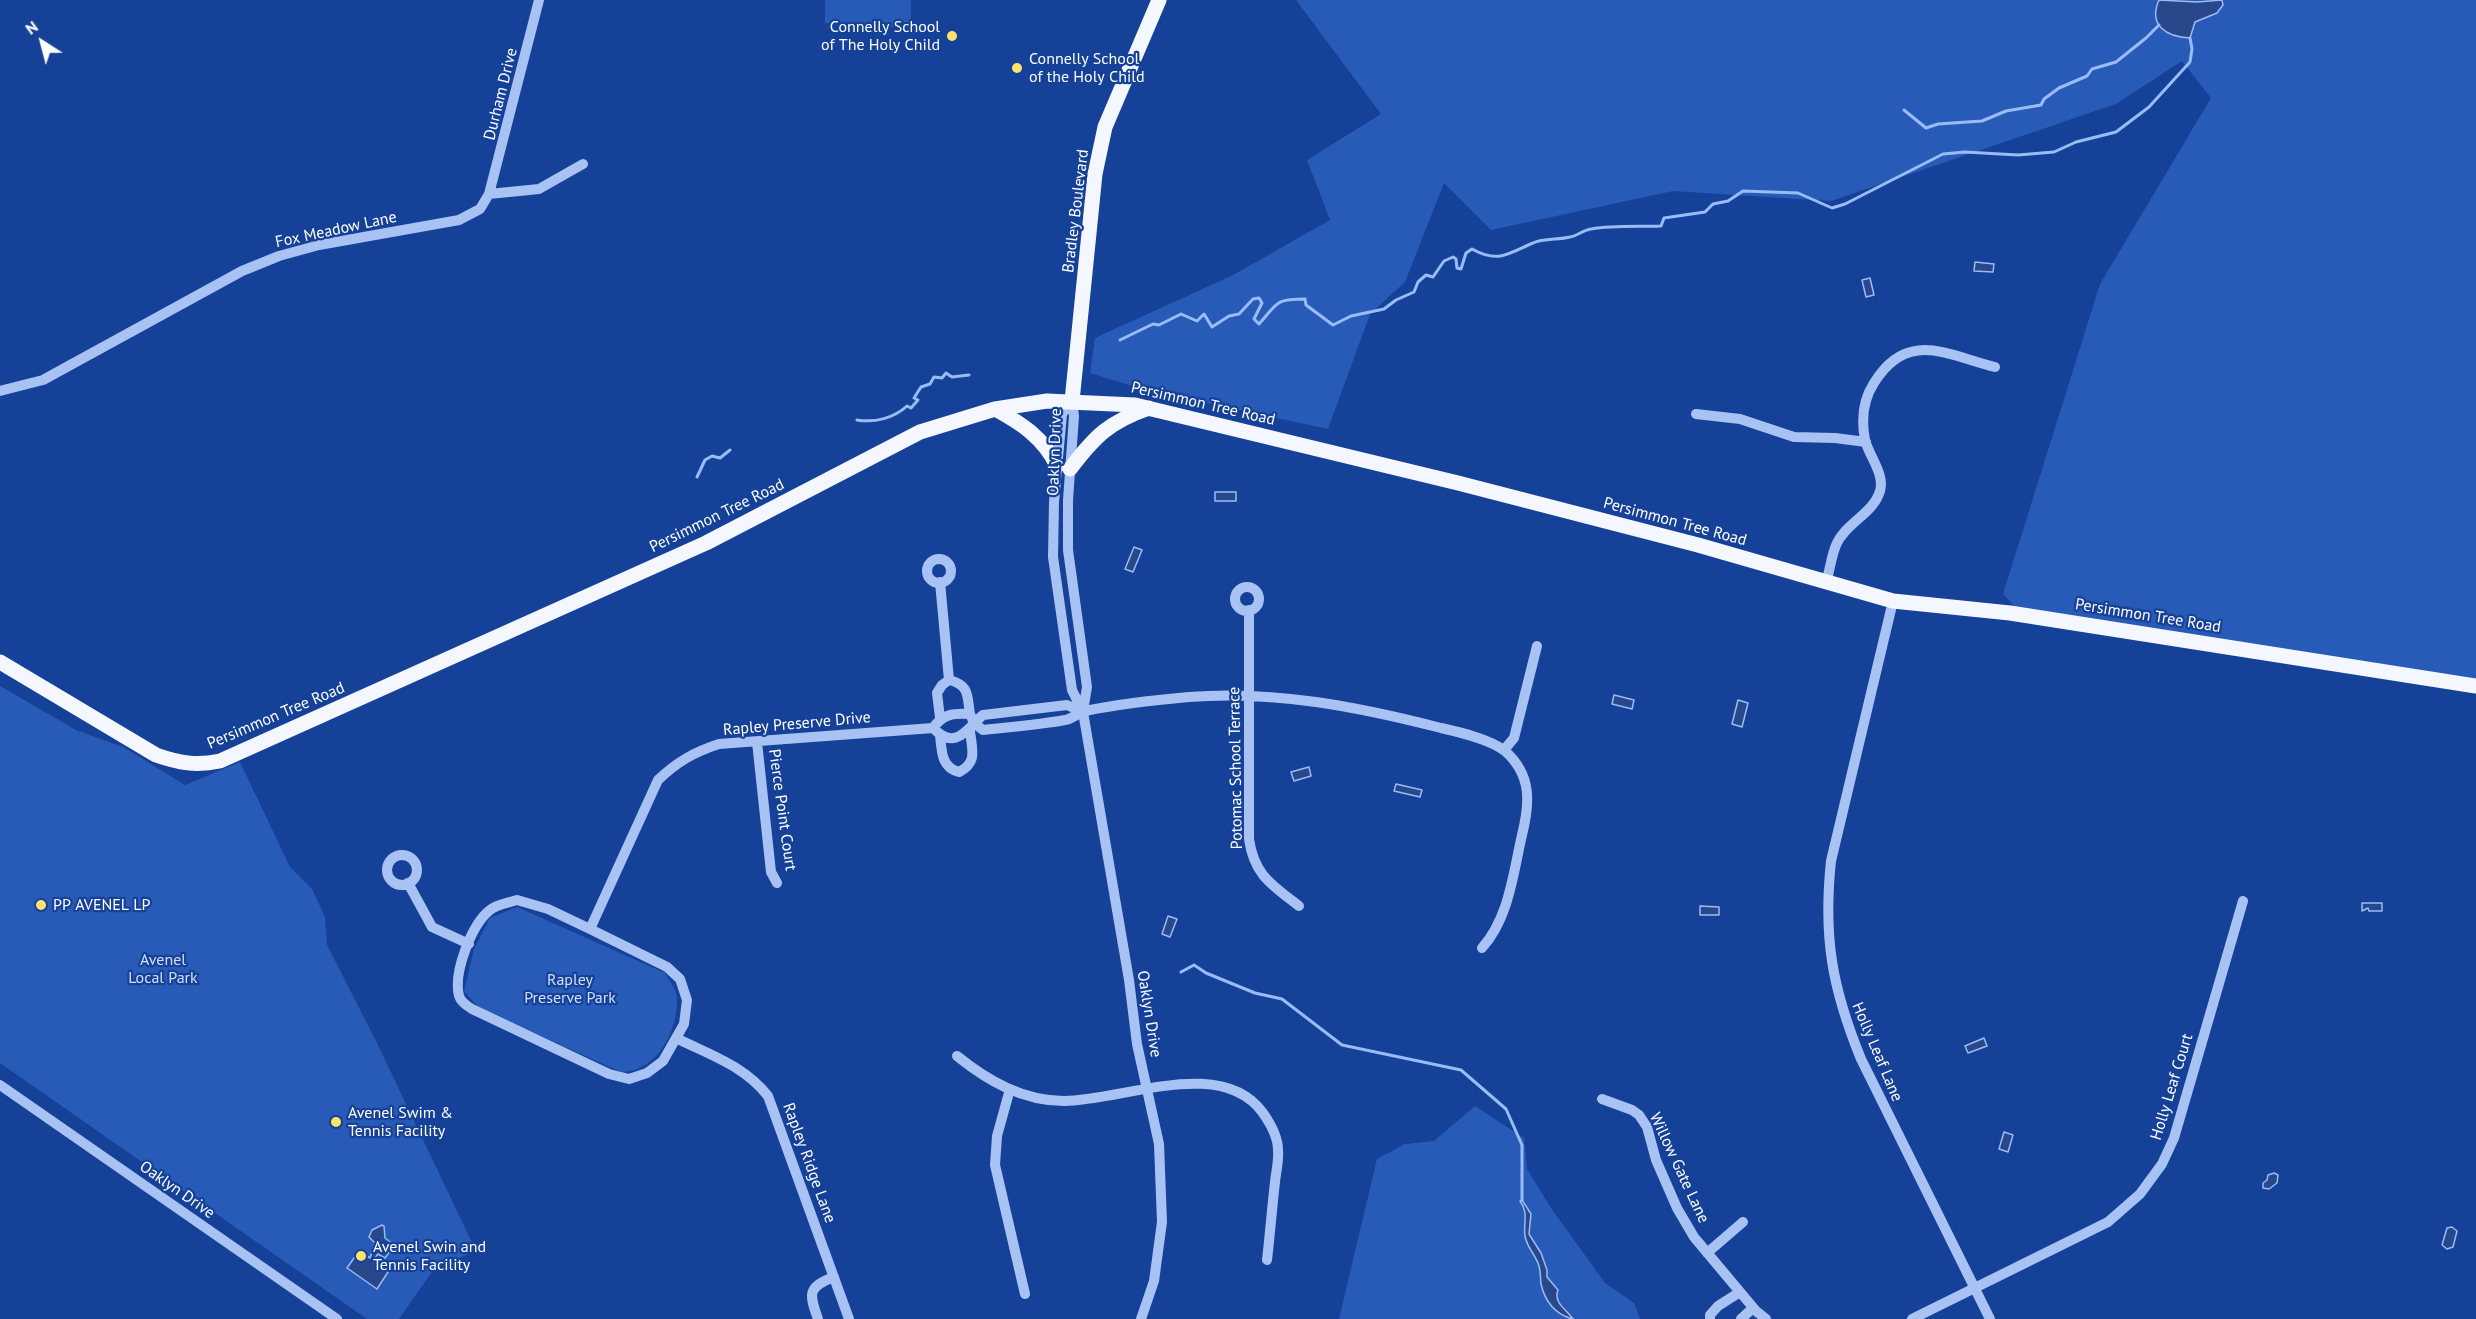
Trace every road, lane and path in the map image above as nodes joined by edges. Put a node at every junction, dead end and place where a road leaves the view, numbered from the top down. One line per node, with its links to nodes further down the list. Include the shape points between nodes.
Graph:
1 (539, 0): 4 (street, Durham Drive)
2 (1159, 0): 7 (main road, Bradley Boulevard, via 1106,128 1095,174)
3 (583, 164): 4 (street, via 539,189)
4 (489, 194): 6 (street, Fox Meadow Lane, via 480,209 459,220 279,256 242,271 43,380)
5 (1995, 367): 11 (street, via 1931,350 1913,350 1898,356 1881,371 1865,396)
6 (0, 391)
7 (1072, 401): 8 (main road, Persimmon Tree Road); 9 (main road, Persimmon Tree Road); 12 (street, Oaklyn Drive, via 1062,414)
8 (1149, 408): 12 (main road, via 1122,417); 14 (main road, Persimmon Tree Road, via 1698,545)
9 (995, 409): 12 (main road, via 1025,426); 18 (main road, Persimmon Tree Road, via 920,432 706,543 220,761 202,765 181,763 156,754)
10 (1696, 414): 11 (street, via 1740,419 1794,437)
11 (1866, 442): 14 (street, via 1881,489 1874,506 1837,543)
12 (1064, 467): 22 (street, Oaklyn Drive, via 1068,550 1087,687); 22 (street, Oaklyn Drive, via 1053,557 1072,690)
13 (940, 582): 19 (street)
14 (1826, 583): 15 (main road, Persimmon Tree Road)
15 (1893, 601): 20 (main road, Persimmon Tree Road, via 2010,613); 45 (street, Holly Leaf Lane, via 1831,861 1827,904 1832,972 1843,1015 1861,1059)
16 (1249, 610): 21 (street, Potomac School Terrace)
17 (1537, 646): 27 (street, via 1514,738)
18 (0, 662)
19 (949, 680): 23 (street, via 936,693); 24 (street, via 960,682 965,688)
20 (2476, 686)
21 (1249, 696): 22 (street, Rapley Preserve Drive, via 1190,697); 27 (street, Rapley Preserve Drive, via 1310,701 1391,715 1471,735); 31 (street, Potomac School Terrace, via 1251,855 1265,881)
22 (1083, 712): 24 (street, Rapley Preserve Drive, via 1067,705 983,716); 39 (street, Oaklyn Drive)
23 (940, 718): 24 (street, Rapley Preserve Drive, via 953,713); 25 (street)
24 (971, 723): 25 (street, Rapley Preserve Drive, via 956,738); 25 (street, via 973,759 959,772 950,770 944,762)
25 (936, 731): 26 (street, Rapley Preserve Drive)
26 (757, 742): 29 (street, Pierce Point Court, via 771,872); 32 (street, Rapley Preserve Drive, via 719,744 696,751 674,764 658,780)
27 (1504, 750): 34 (street, via 1525,781 1527,813 1504,914 1494,935)
28 (408, 883): 33 (street, via 432,927)
29 (777, 883)
30 (2243, 901): 45 (street, Holly Leaf Court, via 2174,1138 2161,1167 2140,1194 2108,1222)
31 (1299, 906)
32 (590, 929): 33 (street, via 548,909 517,900 485,914); 35 (street, via 667,967 680,979 687,1000 684,1024)
33 (469, 944): 35 (street, via 458,980 463,1002 609,1074 629,1079 647,1073 663,1061)
34 (1482, 948)
35 (676, 1038): 44 (street, Rapley Ridge Lane, via 742,1070 768,1096)
36 (957, 1056): 38 (street, via 982,1076)
37 (0, 1085): 49 (street, Oaklyn Drive)
38 (1010, 1089): 39 (street, via 1027,1097 1063,1101); 47 (street, via 997,1136 995,1165)
39 (1146, 1090): 43 (street, via 1208,1083 1235,1089 1257,1104 1271,1124 1279,1149); 52 (street, Oaklyn Drive, via 1159,1144 1162,1222 1154,1281)
40 (1602, 1099): 42 (street, Willow Gate Lane, via 1639,1115 1677,1208)
41 (1743, 1222): 42 (street)
42 (1707, 1253): 46 (street, Willow Gate Lane)
43 (1267, 1260)
44 (834, 1277): 50 (street, via 813,1289 811,1299); 51 (street, Rapley Ridge Lane)
45 (1974, 1288): 56 (street); 57 (street, Holly Leaf Lane)
46 (1740, 1292): 48 (street, Willow Gate Lane); 53 (street, via 1718,1306)
47 (1025, 1294)
48 (1753, 1308): 54 (street); 55 (street, Willow Gate Lane)
49 (337, 1319)
50 (818, 1319)
51 (849, 1319)
52 (1142, 1319)
53 (1710, 1319)
54 (1741, 1319)
55 (1766, 1319)
56 (1912, 1319)
57 (1990, 1319)

